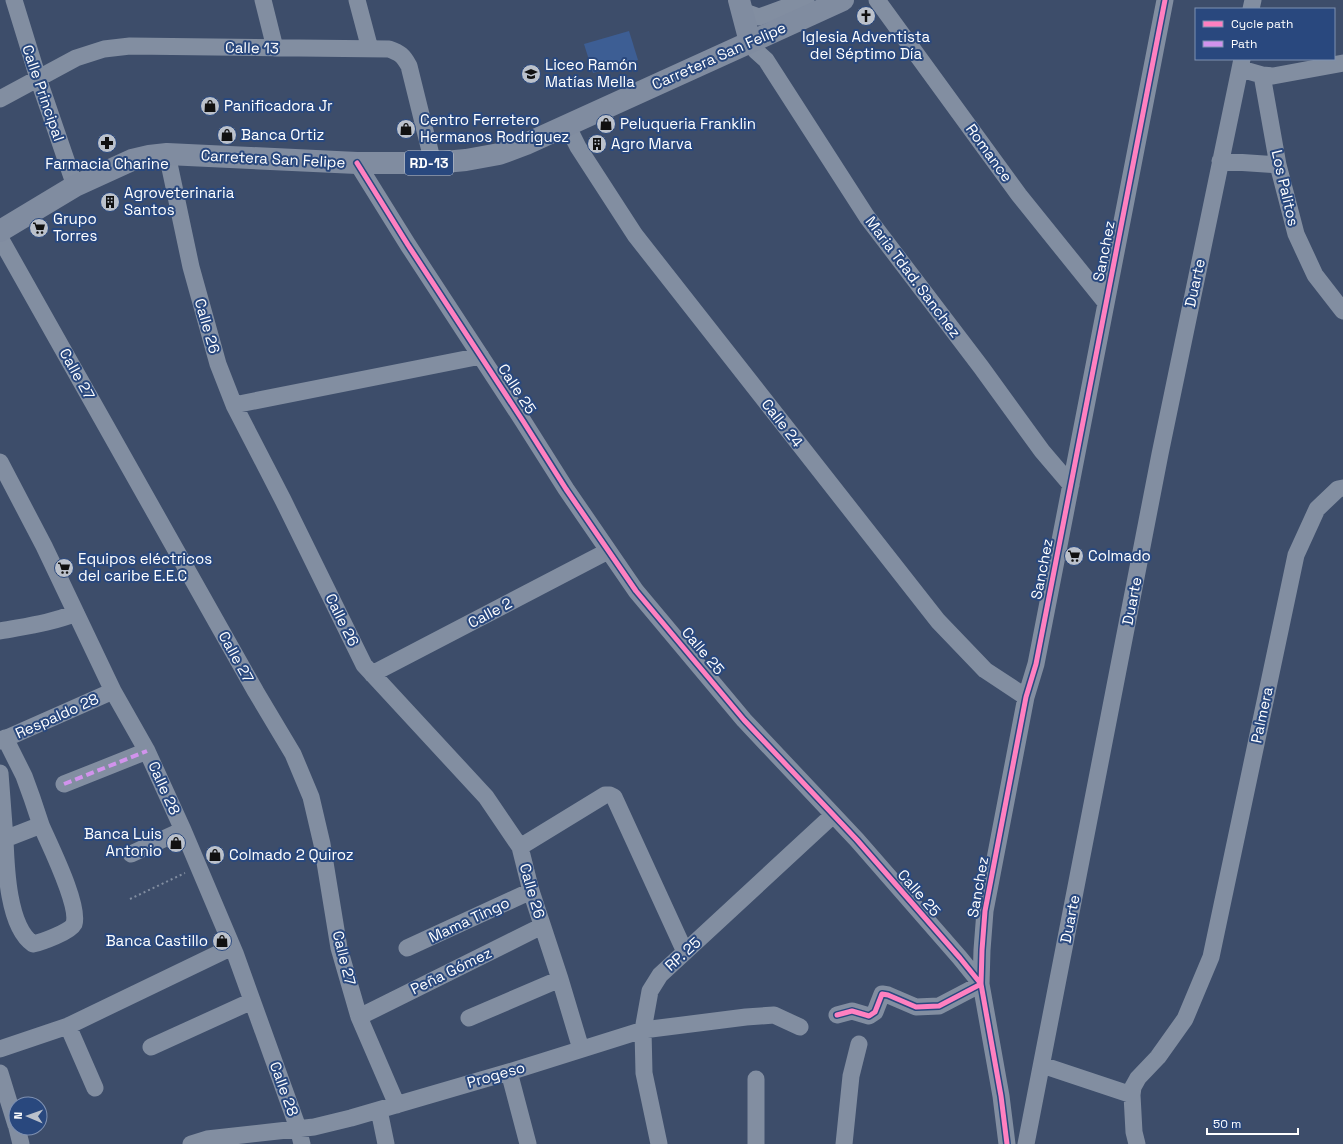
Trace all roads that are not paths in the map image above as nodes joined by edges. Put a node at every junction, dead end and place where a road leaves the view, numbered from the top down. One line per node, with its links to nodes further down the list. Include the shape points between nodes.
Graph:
1 (14, 0): 14 (street, Calle Principal)
2 (263, 0): 9 (street)
3 (357, 0): 10 (street)
4 (806, 0): 8 (street)
5 (843, 0): 8 (main road, Carretera San Felipe / RD-13)
6 (877, 0): 25 (street, Romance, via 1019,195)
7 (1164, 0): 25 (street, Sanchez)
8 (751, 18): 16 (main road, Carretera San Felipe / RD-13); 30 (street, Maria Tdad. Sanchez, via 766,46 766,60 867,217)
9 (275, 48): 10 (street, Calle 13); 14 (street, Calle 13, via 130,46 104,49 76,58)
10 (370, 49): 19 (street, Calle 13, via 389,48 404,57 410,66)
11 (1343, 63): 13 (street, via 1273,76)
12 (1242, 64): 13 (street); 18 (street, Duarte)
13 (1262, 75): 21 (street, Los Palitos)
14 (38, 78): 15 (street, Calle 13); 22 (street, Calle Principal)
15 (0, 99)
16 (566, 125): 19 (main road, Carretera San Felipe / RD-13, via 499,154); 37 (street, Calle 24, via 635,235 938,621 985,670)
17 (167, 154): 20 (main road, Carretera San Felipe / RD-13); 22 (main road, Carretera San Felipe / RD-13, via 132,160); 28 (street, Calle 26, via 191,267 218,364)
18 (1220, 161): 21 (street); 66 (street, Duarte, via 1160,454)
19 (433, 162): 20 (main road, Carretera San Felipe / RD-13)
20 (357, 163): 27 (street, Calle 25)
21 (1278, 165): 26 (street, Los Palitos, via 1296,234 1315,275)
22 (75, 186): 23 (main road, Carretera San Felipe / RD-13)
23 (0, 231)
24 (0, 238): 56 (street, Calle 27, via 293,754 310,797 322,844 339,948)
25 (1106, 303): 30 (street, Sanchez)
26 (1343, 310)
27 (481, 356): 28 (street); 32 (street, Calle 25)
28 (234, 405): 35 (street, Calle 26, via 364,665)
29 (0, 462): 33 (street, Calle 28)
30 (1071, 486): 37 (street, Sanchez, via 1036,664)
31 (1343, 488): 71 (street, Palmera, via 1338,489 1317,509 1296,555 1210,957 1185,1019 1158,1057 1138,1078)
32 (608, 551): 35 (street, Calle 2); 42 (street, Calle 25, via 636,591 739,714)
33 (76, 613): 34 (street, via 46,623); 36 (street, Calle 28)
34 (0, 632)
35 (372, 674): 46 (street, Calle 26, via 486,797)
36 (113, 691): 38 (street, Respaldo 28); 39 (street, Calle 28)
37 (1026, 697): 54 (street, Sanchez, via 985,911)
38 (2, 739): 43 (street, via 24,776)
39 (147, 751): 41 (street); 44 (street, Calle 28)
40 (0, 773): 45 (street)
41 (64, 784)
42 (833, 815): 52 (street, RP. 25); 54 (street, Calle 25)
43 (41, 825): 45 (street); 45 (street, via 71,897 74,916 74,923 70,928 41,942 33,944 27,940 16,919 8,886)
44 (183, 830): 47 (street); 50 (street, Calle 28)
45 (5, 839)
46 (520, 847): 48 (street, Calle 26); 52 (street, via 605,795 614,797)
47 (131, 854)
48 (531, 891): 49 (street, Calle 26); 51 (street, Mama Tingo)
49 (542, 926): 53 (street, Calle 26); 56 (street, Peña Gómez)
50 (232, 947): 55 (street, Calle 28); 59 (street)
51 (407, 948)
52 (686, 952): 61 (street, RP. 25, via 660,975 650,991)
53 (560, 979): 58 (street); 64 (street, Calle 26)
54 (981, 984): 57 (street, via 939,1006 916,1007 882,994 875,1012 869,1016 852,1011); 83 (street, Sanchez)
55 (252, 1001): 63 (street); 76 (street, Calle 28)
56 (360, 1016): 73 (street, Calle 27)
57 (837, 1016)
58 (469, 1018)
59 (68, 1026): 65 (street); 70 (street)
60 (800, 1027): 61 (street, Progeso, via 774,1015)
61 (643, 1030): 64 (street, Progeso); 80 (street, RP. 25, via 644,1072)
62 (859, 1044): 82 (street, via 851,1076)
63 (151, 1047)
64 (581, 1049): 67 (street, Progeso)
65 (0, 1050)
66 (1042, 1065): 71 (street); 84 (street, Duarte)
67 (509, 1072): 73 (street, Progeso); 79 (street)
68 (0, 1073): 72 (street)
69 (756, 1079): 81 (street)
70 (95, 1088)
71 (1132, 1095): 85 (street)
72 (4, 1096): 74 (street)
73 (397, 1105): 75 (street, Progeso)
74 (8, 1106)
75 (379, 1110): 76 (street, Progeso, via 314,1127); 78 (street)
76 (300, 1136): 77 (street, Progeso, via 207,1140)
77 (191, 1144)
78 (386, 1144)
79 (528, 1144)
80 (659, 1144)
81 (756, 1144)
82 (844, 1144)
83 (1007, 1144)
84 (1026, 1144)
85 (1137, 1144)

